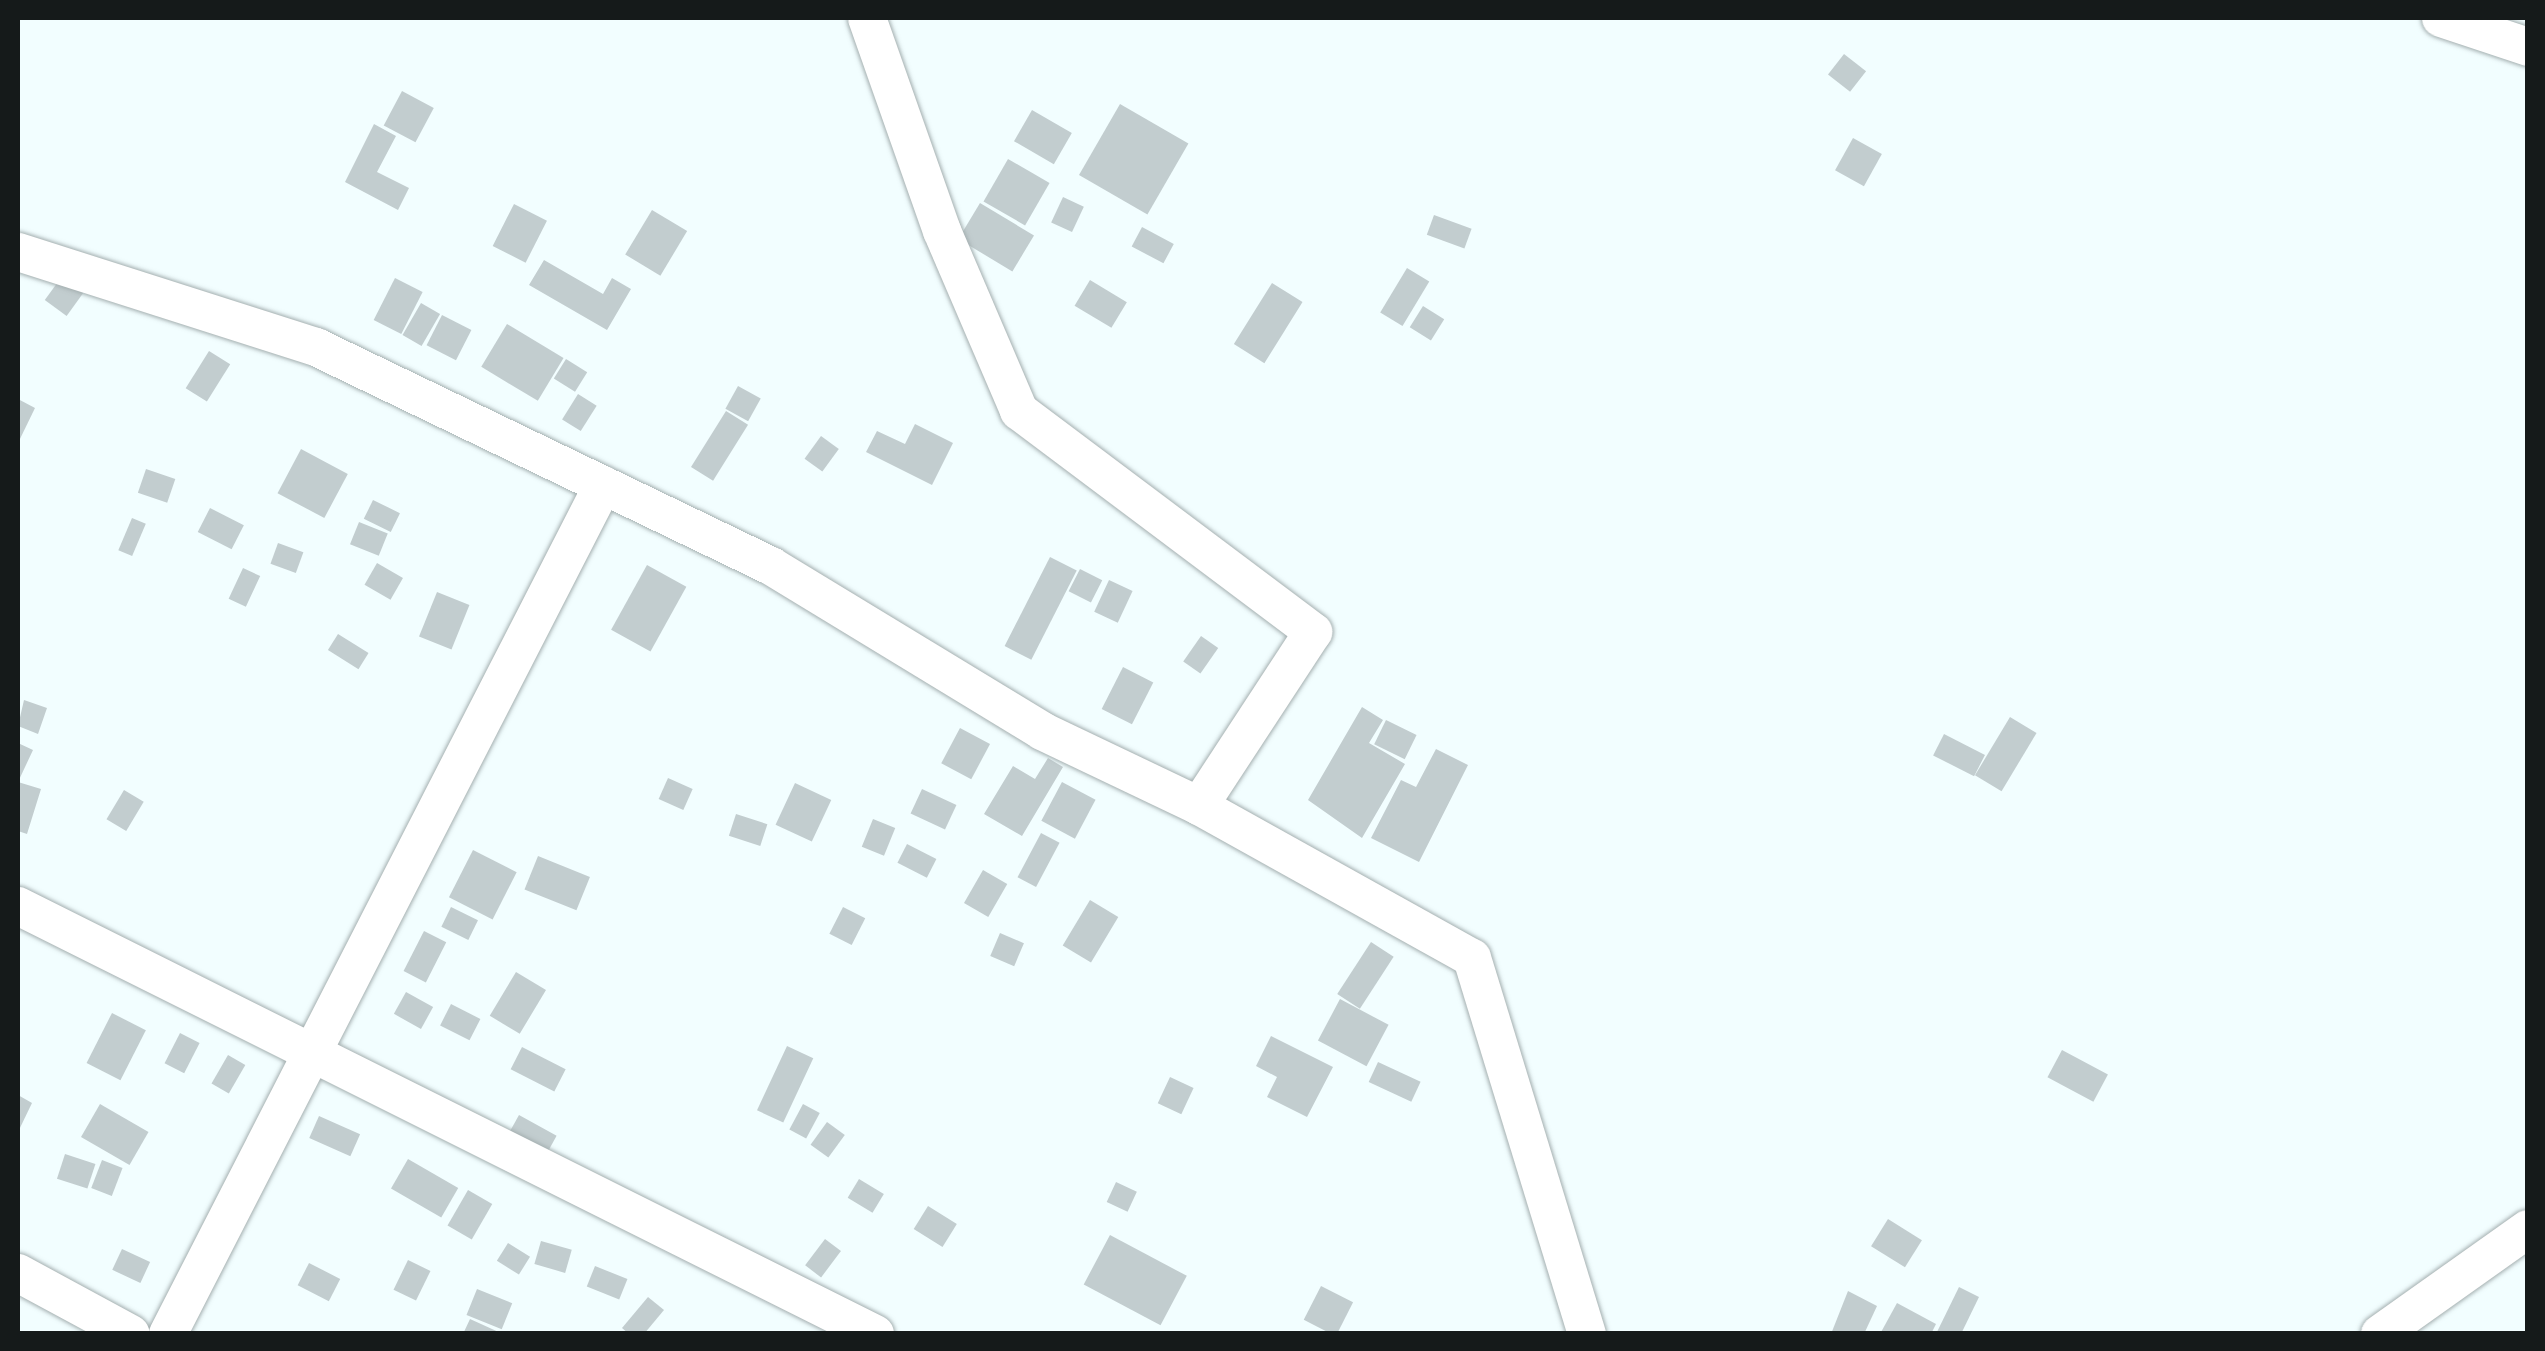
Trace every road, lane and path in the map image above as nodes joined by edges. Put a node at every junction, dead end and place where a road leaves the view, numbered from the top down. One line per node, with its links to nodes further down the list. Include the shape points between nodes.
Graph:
1 (867, 18): 6 (street, via 942,231 1019,410 1314,632)
2 (2441, 18): 3 (street)
3 (2528, 47)
4 (18, 252): 5 (street, via 316,348)
5 (603, 486): 6 (street, via 771,566 1042,731); 8 (street)
6 (1199, 806): 14 (street, via 1472,958)
7 (18, 906): 8 (street)
8 (309, 1051): 12 (street); 13 (street)
9 (2528, 1229): 15 (street)
10 (18, 1273): 11 (street)
11 (131, 1334)
12 (168, 1334)
13 (876, 1334)
14 (1587, 1334)
15 (2380, 1334)

